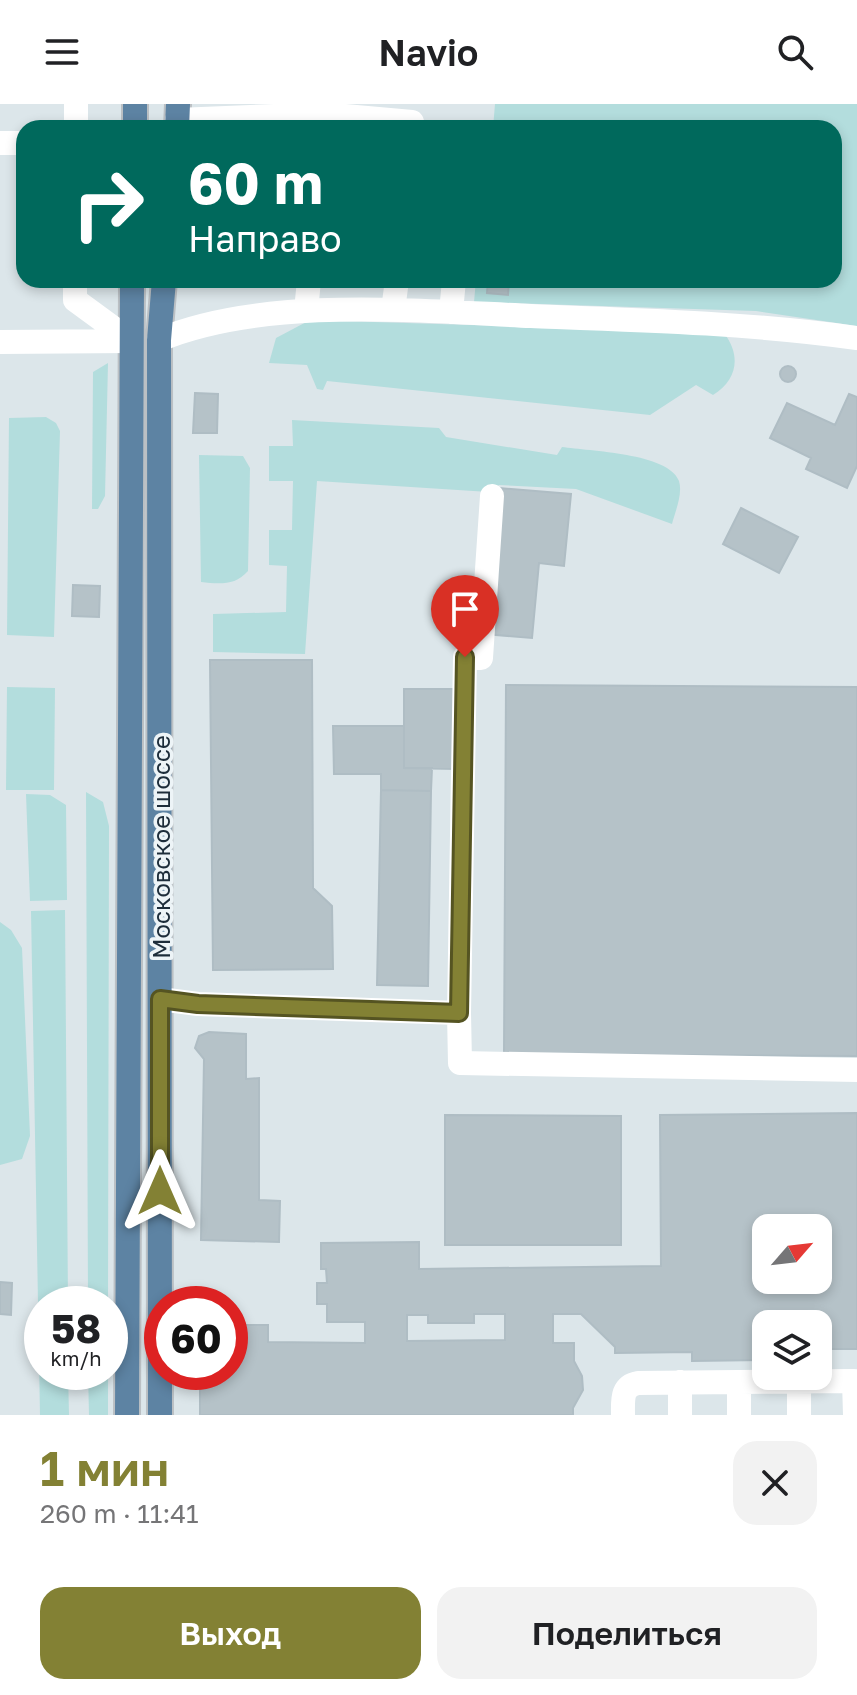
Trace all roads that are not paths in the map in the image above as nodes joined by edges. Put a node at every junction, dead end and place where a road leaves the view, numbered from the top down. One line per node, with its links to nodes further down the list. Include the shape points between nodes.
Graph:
1 (177, 117): 2 (street)
2 (286, 120)
3 (75, 288): 14 (street, via 75,300)
4 (132, 288): 14 (main road, Московское шоссе)
5 (163, 288): 13 (main road, Московское шоссе)
6 (308, 288): 10 (street)
7 (396, 288): 9 (street)
8 (453, 288): 11 (street)
9 (393, 310): 10 (street); 11 (street)
10 (306, 311): 13 (street, via 193,326)
11 (451, 312): 12 (street, via 773,326)
12 (857, 338)
13 (159, 340): 14 (main road); 17 (main road, Московское шоссе)
14 (131, 341): 15 (street); 25 (main road, Московское шоссе)
15 (0, 342)
16 (492, 496): 18 (street, via 481,658 465,657)
17 (160, 999): 18 (street); 26 (main road, Московское шоссе)
18 (459, 1013): 19 (street, via 460,1063)
19 (857, 1070)
20 (832, 1381): 31 (street, via 854,1381)
21 (680, 1382): 22 (street); 27 (street, via 632,1384 623,1395); 28 (street)
22 (739, 1382): 23 (street); 29 (street)
23 (752, 1382)
24 (799, 1390): 30 (street)
25 (127, 1415)
26 (160, 1415)
27 (623, 1415)
28 (680, 1415)
29 (739, 1415)
30 (799, 1415)
31 (855, 1415)

